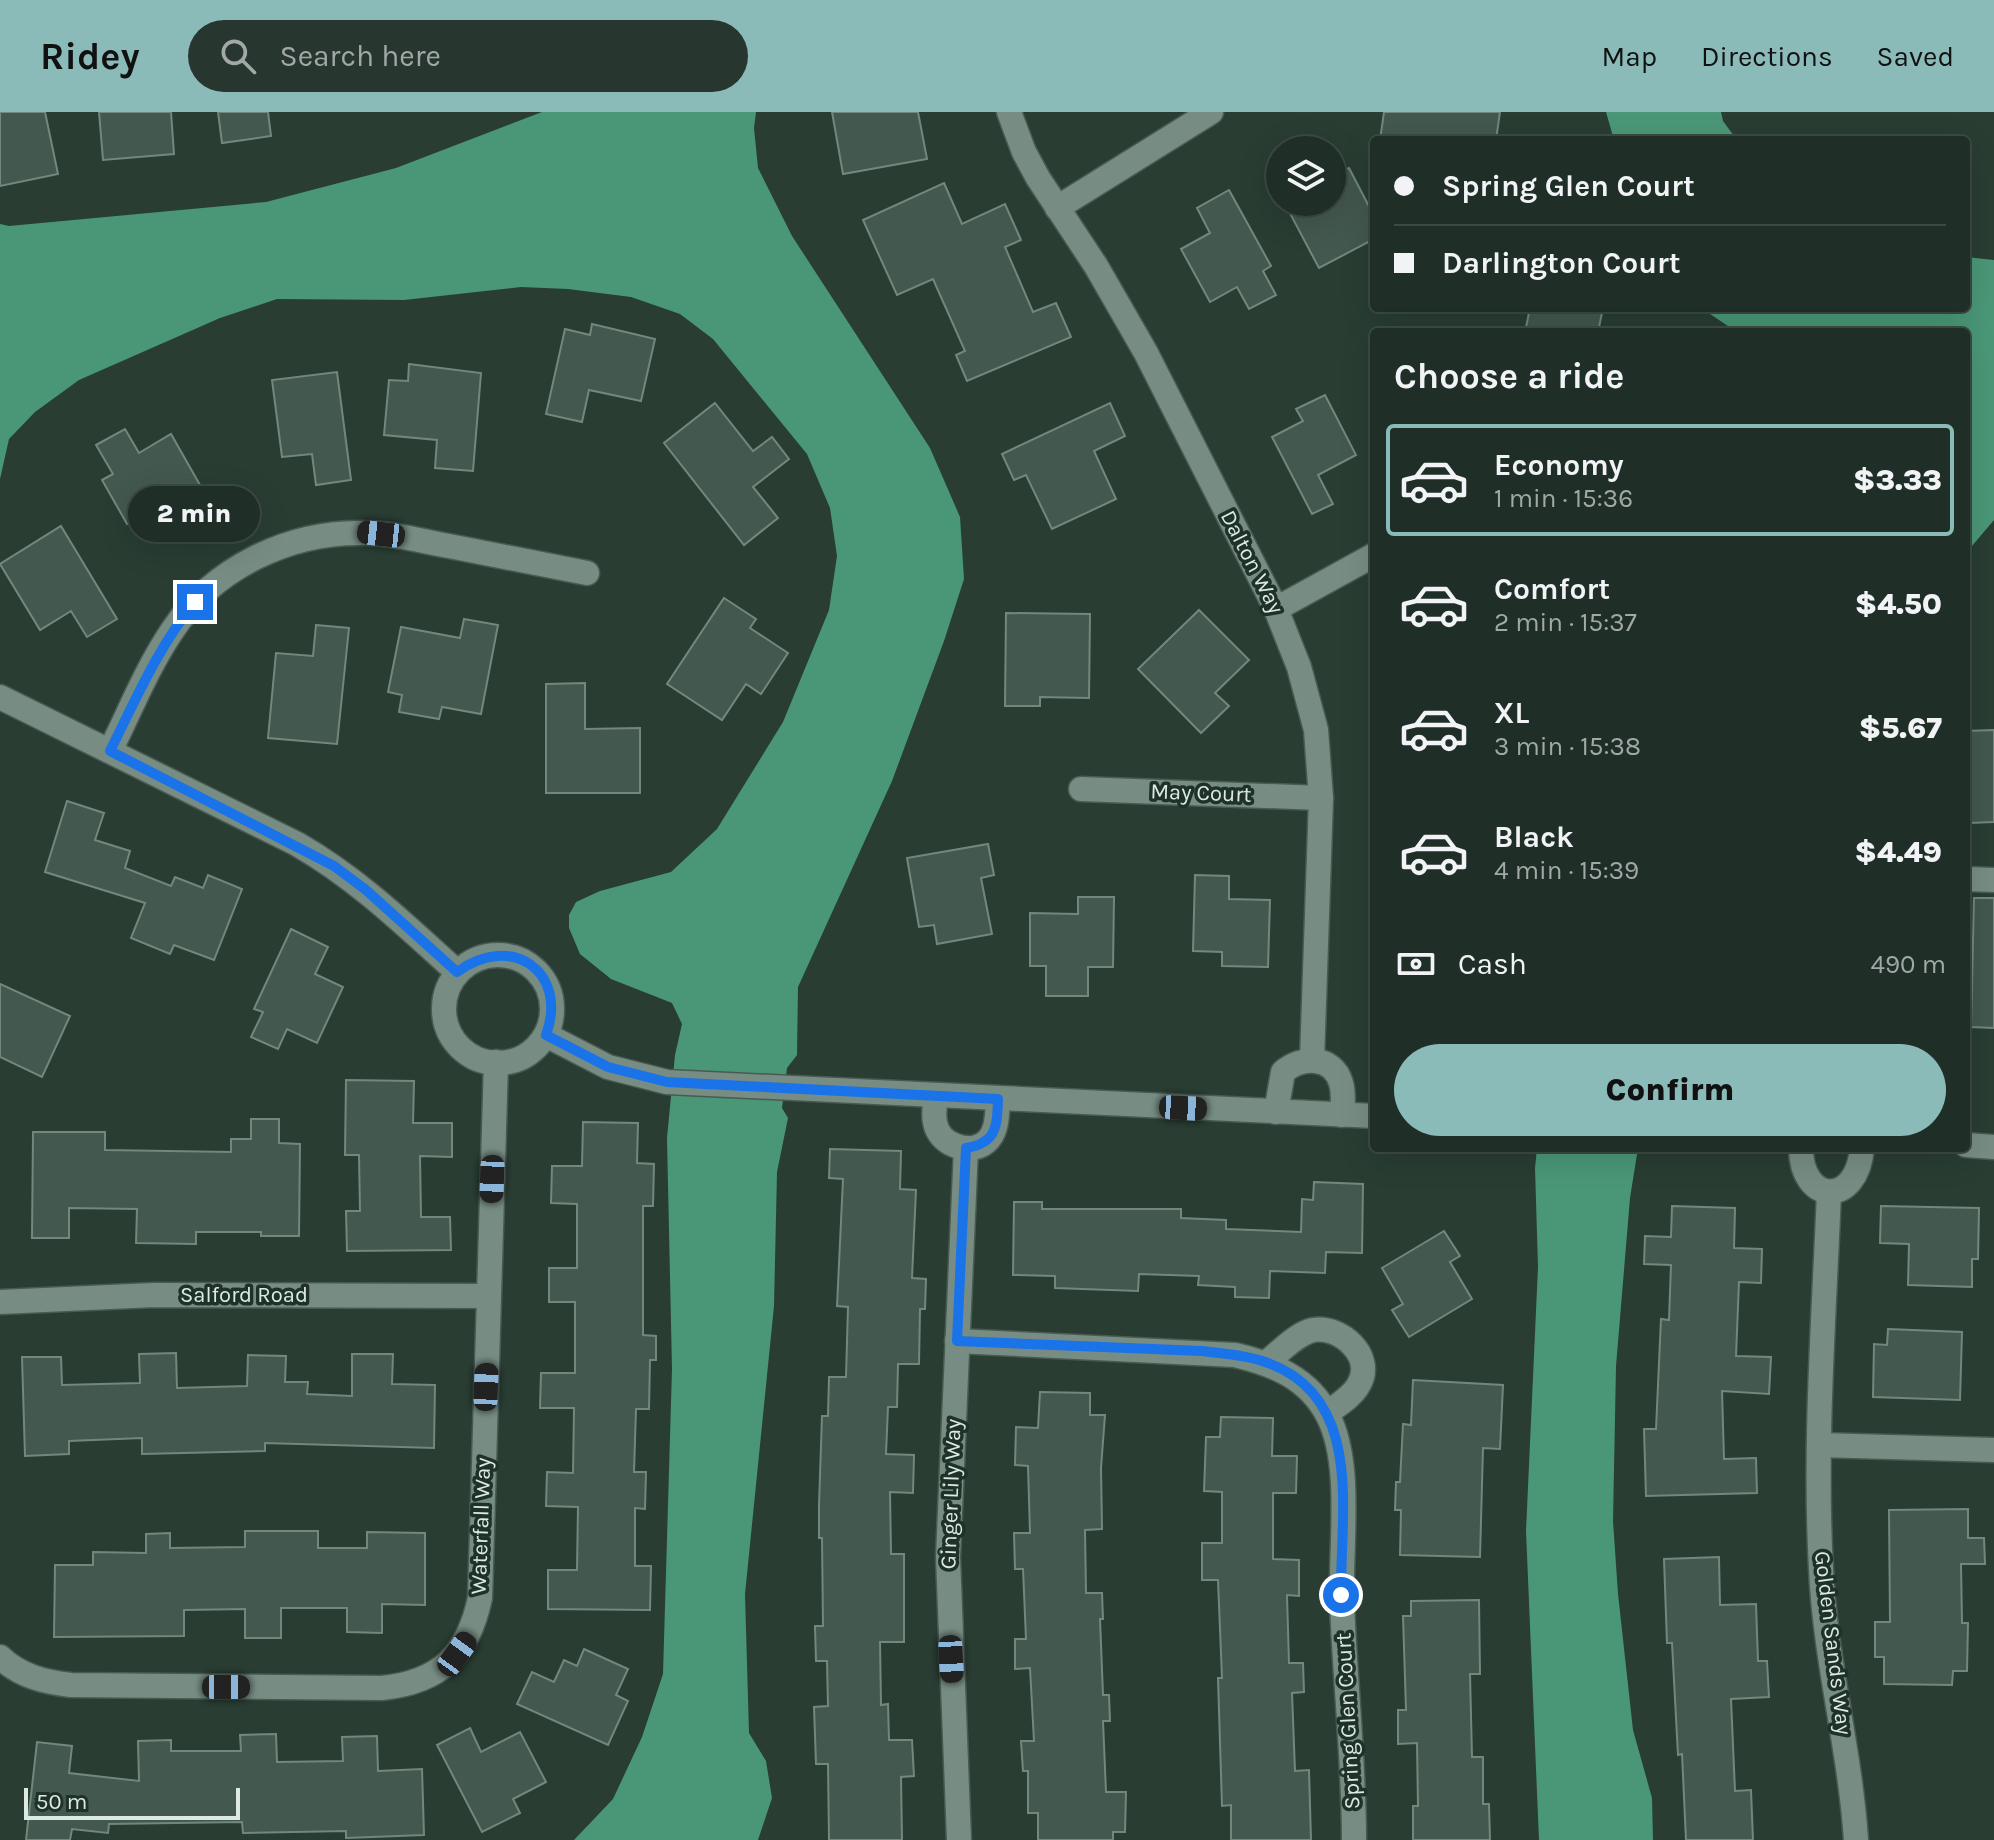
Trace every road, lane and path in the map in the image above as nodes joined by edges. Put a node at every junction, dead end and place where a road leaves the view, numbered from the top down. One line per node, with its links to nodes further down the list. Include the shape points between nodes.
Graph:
1 (1009, 112): 3 (street, Dalton Way, via 1024,152)
2 (1211, 112): 3 (street)
3 (1057, 208): 6 (street, Dalton Way, via 1127,318)
4 (1370, 557): 6 (street)
5 (587, 573): 8 (street, via 375,534 326,535 289,543 223,577 195,602 160,651)
6 (1276, 609): 10 (street, Dalton Way, via 1310,699)
7 (0, 697): 8 (street)
8 (110, 751): 13 (street, via 334,866)
9 (1081, 789): 10 (street, May Court)
10 (1321, 798): 15 (street, Dalton Way)
11 (1970, 879): 12 (street)
12 (1994, 880)
13 (457, 972): 14 (street, via 492,955 515,957 532,966 552,999); 16 (street, via 447,989 446,1025 462,1050)
14 (546, 1035): 16 (street, via 519,1059); 17 (street, via 608,1067 667,1082)
15 (1312, 1060): 19 (street, via 1283,1072); 20 (street, via 1337,1074)
16 (496, 1062): 28 (street, Waterfall Way)
17 (936, 1096): 18 (street); 24 (street, via 937,1131 952,1145)
18 (998, 1099): 19 (street); 24 (street, via 992,1134)
19 (1276, 1112): 20 (street)
20 (1342, 1115): 21 (street)
21 (1370, 1116)
22 (1970, 1145): 23 (street)
23 (1994, 1147)
24 (966, 1148): 30 (street, Ginger Lily Way)
25 (1801, 1152): 27 (street, via 1809,1180)
26 (1861, 1152): 27 (street, via 1854,1179)
27 (1829, 1192): 33 (street, Golden Sands Way)
28 (488, 1296): 29 (street, Salford Road, via 154,1295); 35 (street, Waterfall Way, via 480,1598 467,1640 444,1667 406,1686 382,1688 71,1685 23,1674)
29 (0, 1302)
30 (957, 1341): 31 (street, Spring Glen Court, via 1202,1351); 36 (street, Ginger Lily Way, via 948,1557)
31 (1267, 1362): 32 (street, Spring Glen Court, via 1303,1384); 32 (street, via 1314,1330 1327,1329 1351,1342 1362,1364 1360,1383)
32 (1327, 1413): 37 (street, Spring Glen Court, via 1342,1472 1341,1595)
33 (1819, 1445): 34 (street); 38 (street, Golden Sands Way, via 1821,1571)
34 (1994, 1450)
35 (0, 1657)
36 (959, 1840)
37 (1354, 1840)
38 (1856, 1840)

